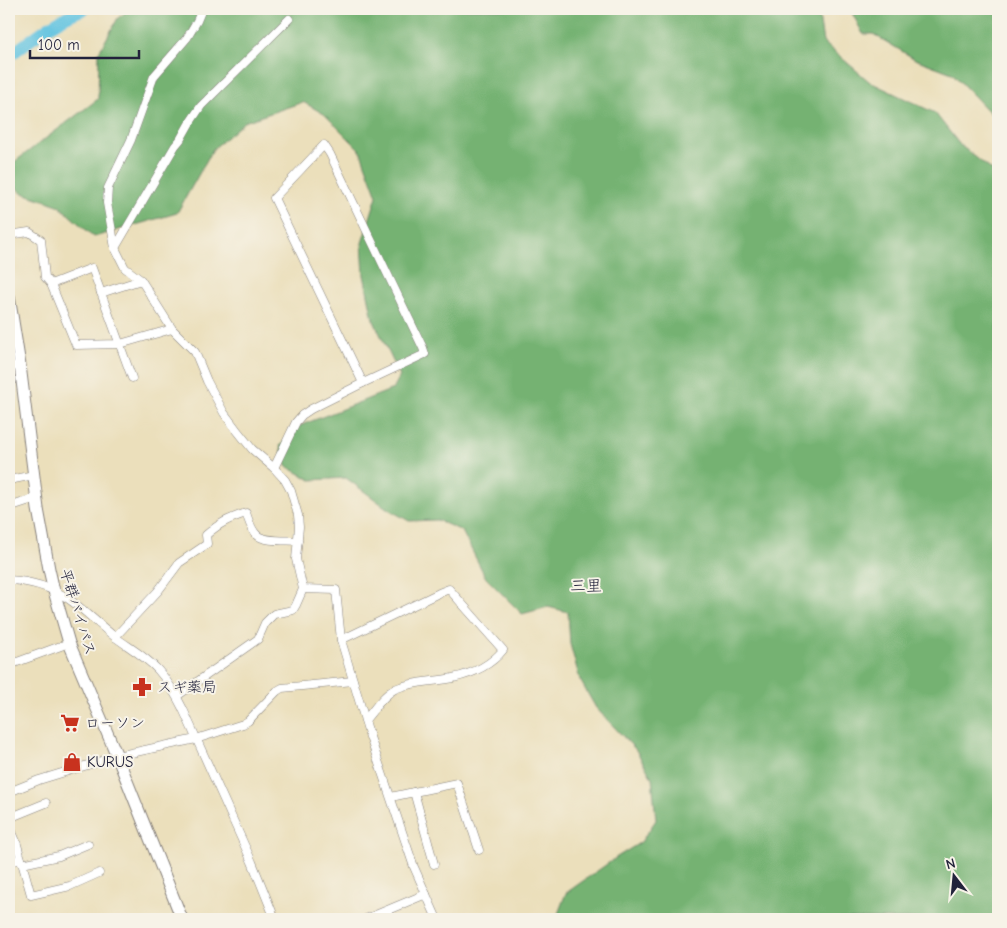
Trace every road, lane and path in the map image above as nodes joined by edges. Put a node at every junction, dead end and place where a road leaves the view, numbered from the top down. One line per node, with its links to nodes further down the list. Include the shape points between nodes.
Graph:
1 (202, 9): 4 (street, via 187,38 154,76 131,140 108,188 107,203)
2 (289, 19): 4 (street, via 201,106)
3 (9, 235): 6 (street, via 29,232 41,240 45,278)
4 (115, 248): 5 (street, via 125,268)
5 (141, 280): 7 (street); 9 (street)
6 (51, 284): 7 (street, via 92,268); 10 (street, via 76,345)
7 (102, 293): 10 (street)
8 (9, 296): 11 (highway, 平群バイパス)
9 (172, 329): 10 (street); 14 (street, via 195,352 224,413 252,448)
10 (120, 344): 12 (street)
11 (15, 366): 15 (highway, 平群バイパス)
12 (132, 378)
13 (363, 384): 13 (street, via 274,198 324,146 425,354); 14 (street, via 302,415)
14 (274, 468): 19 (street, via 291,490 298,515)
15 (34, 475): 16 (street); 17 (highway, 平群バイパス)
16 (9, 480)
17 (36, 498): 18 (street); 22 (highway, 平群バイパス)
18 (9, 507)
19 (298, 541): 21 (street, via 296,559); 23 (street, via 258,537 246,513 228,518 206,536 207,544 179,563 158,591)
20 (9, 580): 22 (street)
21 (303, 589): 24 (street, via 336,590); 28 (street, via 293,610 274,614 265,623 258,639)
22 (54, 591): 23 (street, via 68,598); 25 (highway, 平群バイパス)
23 (115, 636): 28 (street, via 158,670)
24 (341, 640): 27 (street); 29 (street, via 449,590 503,650 480,668 453,678 395,690)
25 (69, 643): 26 (street); 31 (highway, 平群バイパス)
26 (9, 665)
27 (353, 681): 29 (street); 30 (street, via 282,688 248,721)
28 (176, 696): 30 (street)
29 (365, 720): 34 (street)
30 (196, 739): 31 (street); 46 (street)
31 (117, 756): 32 (street); 45 (highway, 平群バイパス)
32 (9, 792)
33 (414, 792): 34 (street); 39 (street, via 457,782); 42 (street)
34 (391, 797): 44 (street)
35 (46, 803): 36 (street)
36 (9, 818)
37 (9, 825): 40 (street)
38 (88, 844): 40 (street, via 59,856)
39 (479, 850)
40 (22, 861): 41 (street); 43 (street, via 31,895 70,886)
41 (9, 862)
42 (434, 864)
43 (99, 873)
44 (426, 894): 47 (street); 48 (street)
45 (182, 919)
46 (275, 919)
47 (366, 919)
48 (438, 919)

